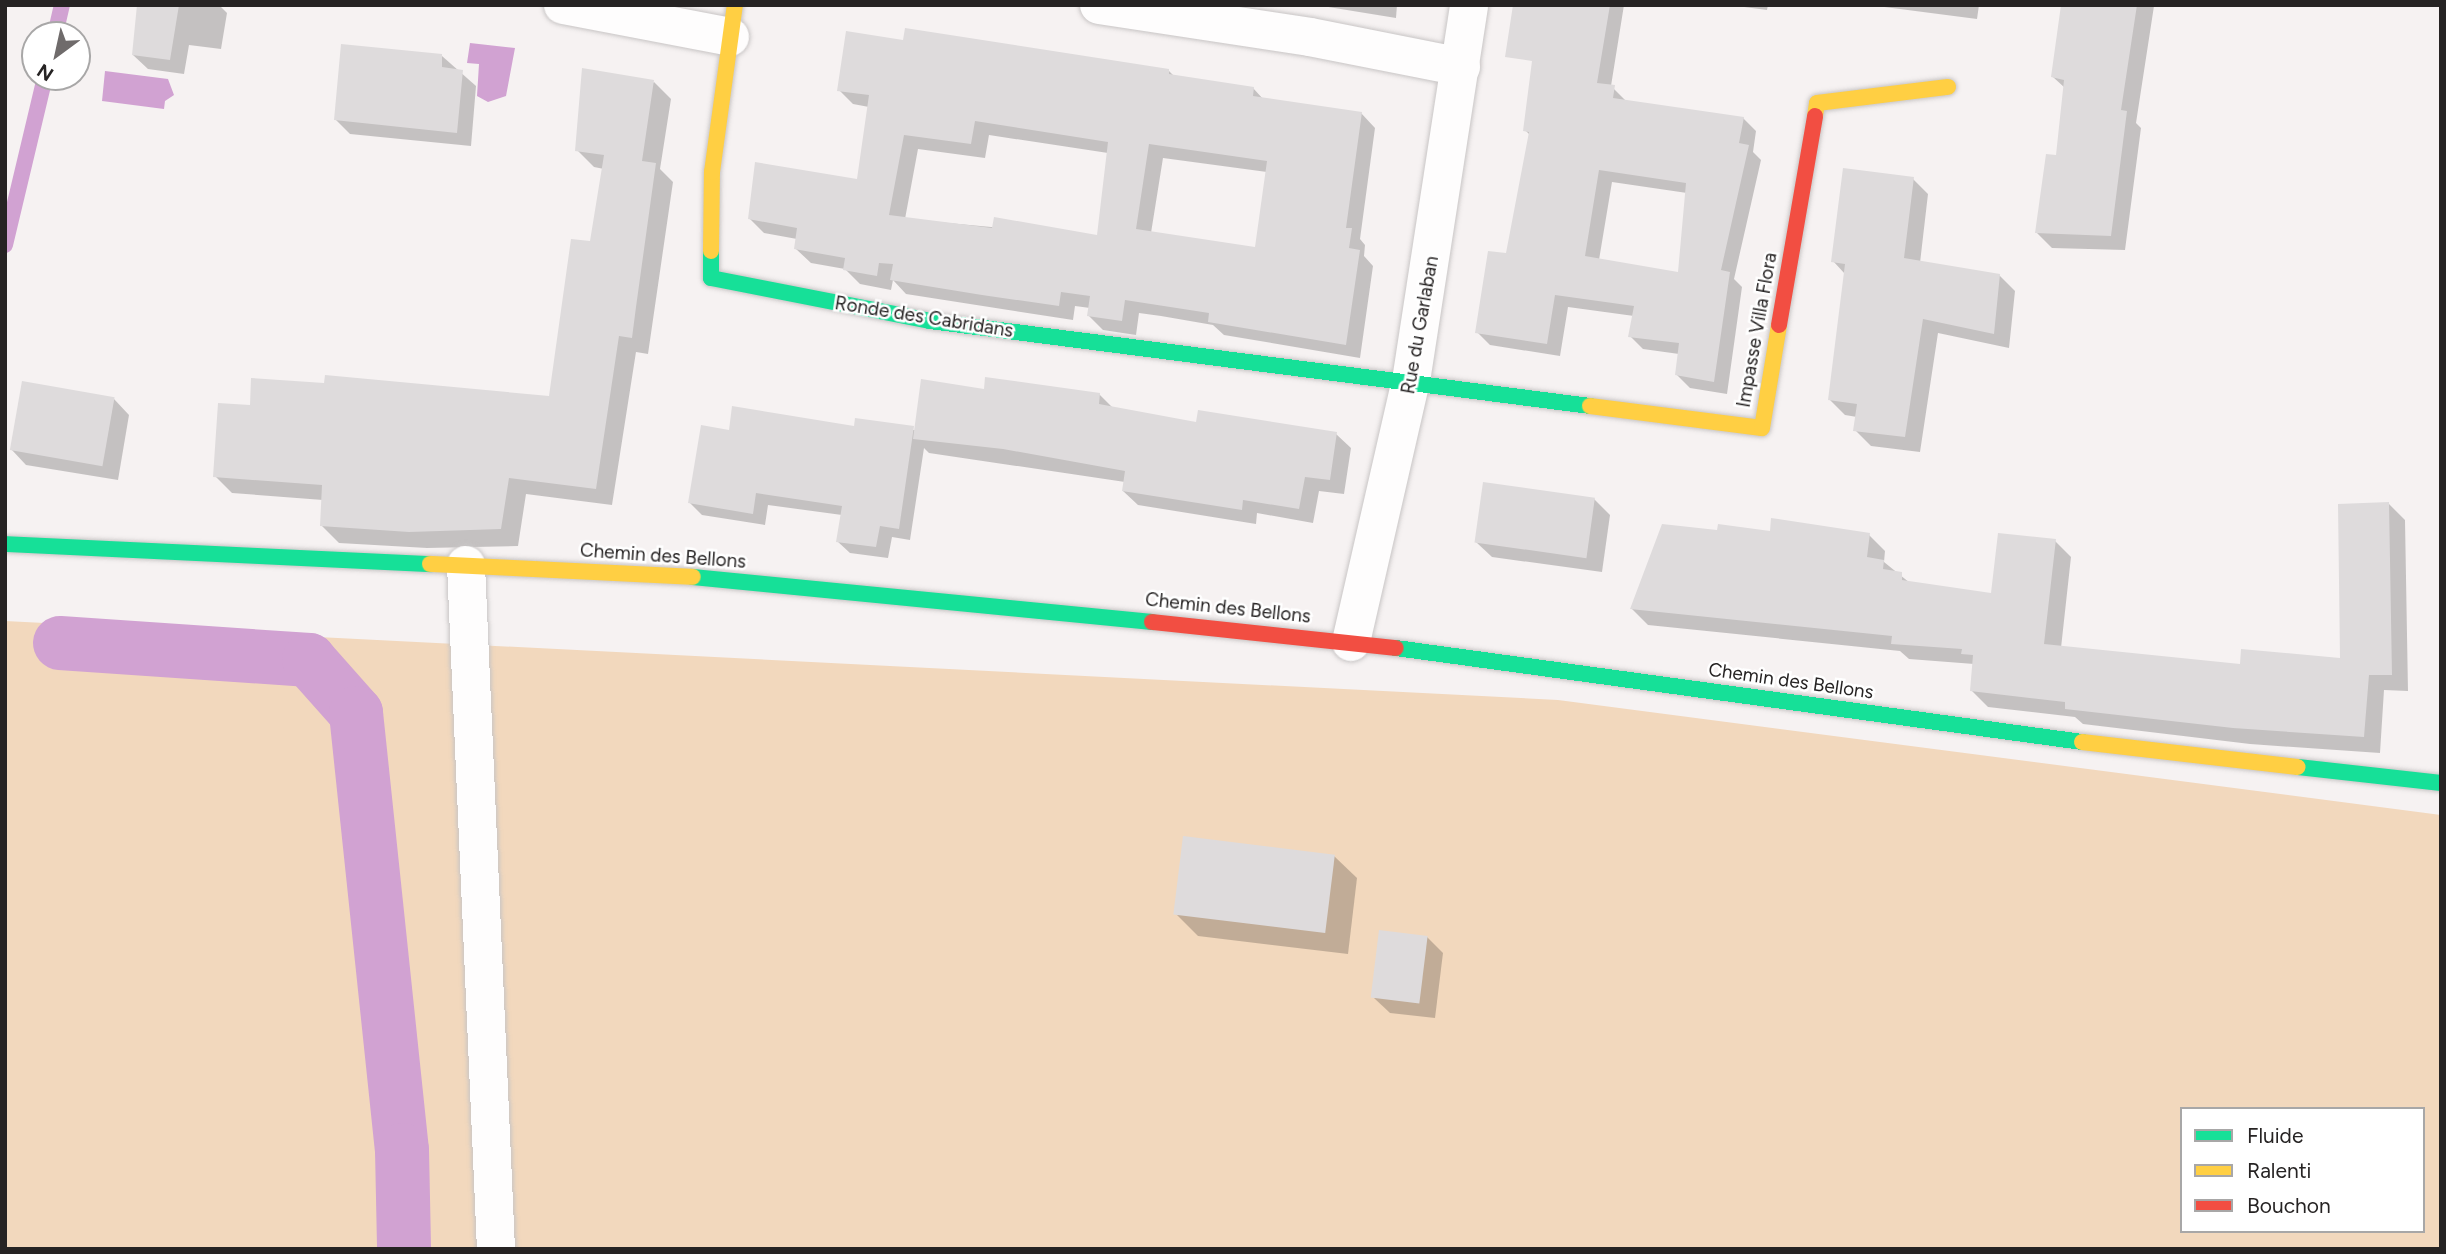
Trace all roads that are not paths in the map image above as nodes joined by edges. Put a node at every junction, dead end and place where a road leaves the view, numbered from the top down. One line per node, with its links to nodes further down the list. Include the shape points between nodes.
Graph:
1 (563, 5): 4 (street)
2 (1099, 5): 5 (street, via 1310,37)
3 (1469, 5): 5 (street, Rue du Garlaban)
4 (733, 21): 7 (main road, Ronde des Cabridans, via 712,172 711,278 930,321)
5 (1461, 67): 7 (street, Rue du Garlaban)
6 (1948, 87): 7 (main road, Impasse Villa Flora, via 1817,103 1762,428)
7 (1411, 381): 10 (street, Rue du Garlaban)
8 (5, 544): 9 (main road, Chemin des Bellons)
9 (466, 565): 10 (main road, Chemin des Bellons, via 683,576); 12 (street)
10 (1351, 642): 11 (main road, Chemin des Bellons, via 2078,742)
11 (2441, 783)
12 (496, 1249)

